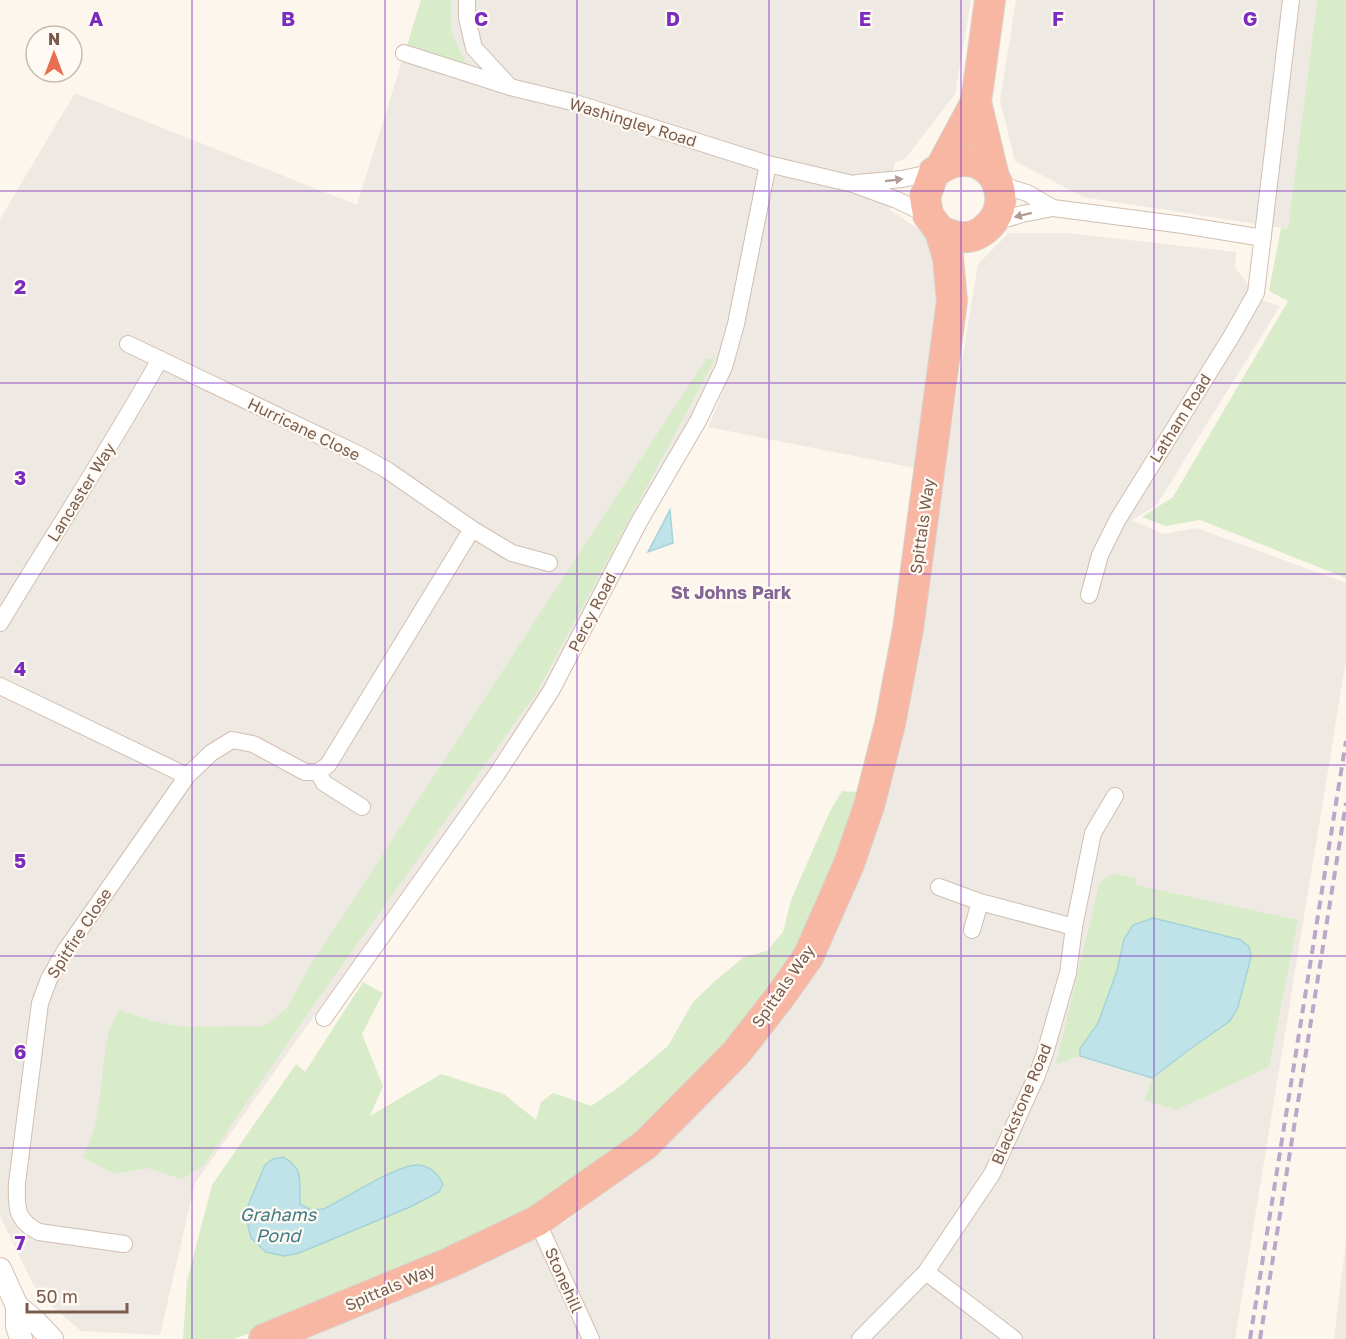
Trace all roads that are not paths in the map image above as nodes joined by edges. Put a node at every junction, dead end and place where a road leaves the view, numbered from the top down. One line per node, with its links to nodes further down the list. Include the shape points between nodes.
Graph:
1 (467, 0): 5 (street, via 474,48)
2 (990, 0): 6 (highway)
3 (1291, 0): 14 (street, Latham Road)
4 (404, 53): 5 (street, Washingley Road)
5 (510, 87): 7 (street, Washingley Road, via 572,102)
6 (976, 102): 8 (highway); 9 (highway)
7 (768, 164): 10 (street, Washingley Road); 31 (street, Percy Road, via 733,335 724,367 698,421 639,522 551,691)
8 (937, 171): 9 (highway, via 955,162 968,162 979,164); 10 (street, Washingley Road, one-way to 8); 12 (highway, via 924,197)
9 (996, 181): 11 (street); 13 (highway, via 1000,211)
10 (853, 184): 12 (street, Washingley Road, via 897,200)
11 (1053, 208): 13 (street, one-way to 13, via 1022,214); 14 (street)
12 (934, 223): 13 (highway, via 952,236 965,238); 15 (highway, via 949,263)
13 (985, 229): 15 (highway)
14 (1263, 238): 20 (street, Latham Road, via 1256,293 1118,519 1100,555)
15 (952, 301): 32 (highway, Spittals Way, via 908,628 890,724 849,864 808,957 736,1053 645,1145)
16 (128, 344): 17 (street, Hurricane Close)
17 (160, 359): 18 (street, Hurricane Close, via 360,455); 21 (street, Lancaster Way)
18 (472, 529): 19 (street, Hurricane Close, via 512,553); 23 (street, via 337,751)
19 (549, 563)
20 (1089, 595)
21 (0, 623)
22 (0, 686): 24 (street)
23 (318, 772): 24 (street, Spitfire Close, via 305,772 253,744 232,740); 26 (street, Spitfire Close, via 324,783)
24 (187, 776): 33 (street, Spitfire Close, via 65,951 40,1003 16,1204 28,1226 39,1232)
25 (1115, 796): 29 (street, Blackstone Road, via 1094,833)
26 (362, 807)
27 (939, 887): 28 (street)
28 (980, 902): 29 (street); 30 (street)
29 (1074, 927): 34 (street, Blackstone Road, via 1068,973 1037,1075 992,1174)
30 (972, 930)
31 (324, 1018)
32 (537, 1221): 40 (highway, Spittals Way, via 449,1263); 41 (street, Stonehill)
33 (124, 1244)
34 (926, 1272): 42 (street, Blackstone Road); 43 (street)
35 (3, 1275): 36 (street); 37 (street)
36 (17, 1306): 38 (street); 39 (street)
37 (6, 1339)
38 (21, 1339)
39 (52, 1339)
40 (264, 1339)
41 (591, 1339)
42 (860, 1339)
43 (1014, 1339)

